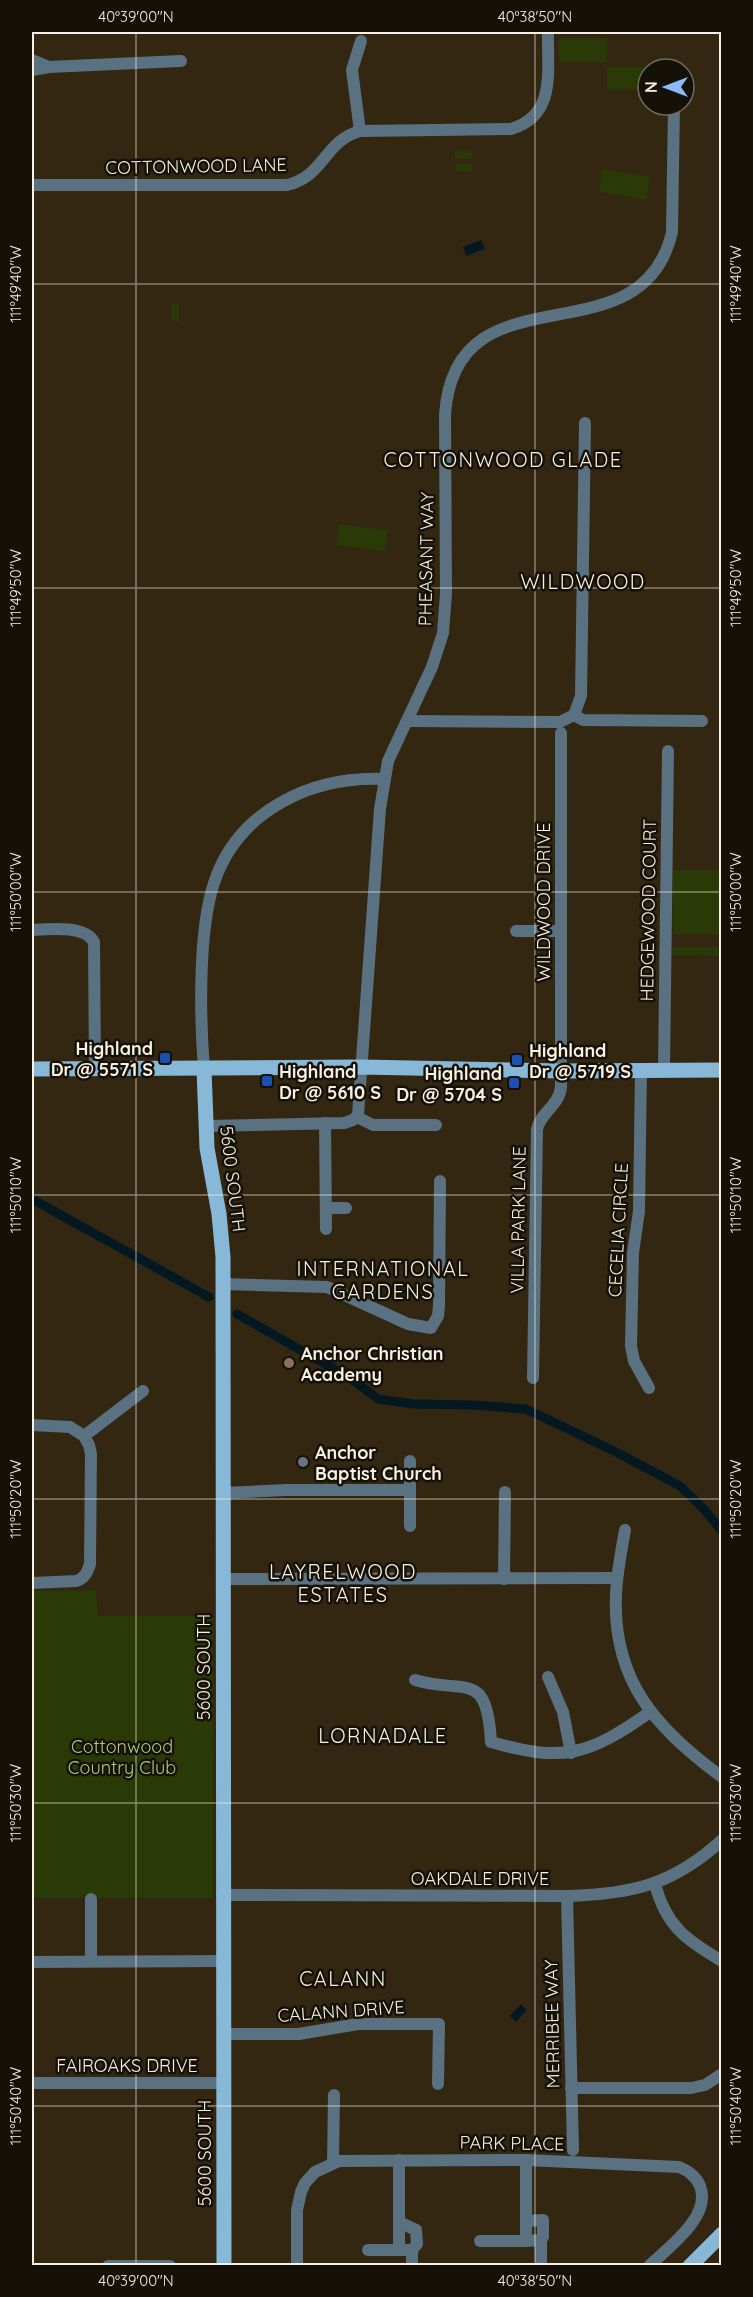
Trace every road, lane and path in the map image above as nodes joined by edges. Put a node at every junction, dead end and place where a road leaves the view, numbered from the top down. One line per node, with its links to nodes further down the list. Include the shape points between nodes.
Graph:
1 (548, 32): 8 (street, via 545,99 539,113 522,126 500,131)
2 (361, 41): 8 (street, via 352,70)
3 (32, 60): 5 (street)
4 (181, 61): 5 (street)
5 (49, 66): 6 (street)
6 (32, 70)
7 (674, 117): 12 (street, PHEASANT WAY, via 672,232 654,270 634,290 613,302 492,332 466,352 453,374 445,415 445,621 437,656)
8 (360, 131): 9 (street, COTTONWOOD LANE, via 340,140 307,178 287,185)
9 (32, 185)
10 (585, 423): 11 (street, via 581,696)
11 (574, 715): 12 (street, via 560,722); 13 (street, via 583,720)
12 (407, 721): 16 (street, PHEASANT WAY, via 391,752)
13 (702, 721)
14 (561, 733): 19 (street, WILDWOOD DRIVE)
15 (668, 752): 25 (street, HEDGEWOOD COURT)
16 (384, 779): 20 (street, PHEASANT WAY); 23 (street, via 346,780 298,793 263,815 232,848 216,876 206,916)
17 (32, 930): 22 (street, via 83,931 94,942)
18 (516, 931): 19 (street)
19 (561, 931): 27 (street, WILDWOOD DRIVE)
20 (361, 1067): 23 (main road); 27 (main road); 28 (street, PHEASANT WAY)
21 (32, 1069): 22 (main road)
22 (95, 1069): 23 (main road)
23 (204, 1069): 31 (main road, 5600 SOUTH)
24 (641, 1070): 25 (main road); 27 (main road); 38 (street, CECELIA CIRCLE, via 639,1211 633,1253 631,1346 634,1361)
25 (664, 1070): 26 (main road)
26 (722, 1070)
27 (561, 1071): 37 (street, VILLA PARK LANE, via 559,1097 537,1129)
28 (357, 1117): 29 (street, via 347,1123); 30 (street, via 373,1125)
29 (325, 1123): 31 (street); 33 (street)
30 (436, 1125)
31 (206, 1126): 36 (main road, 5600 SOUTH, via 221,1231)
32 (440, 1181): 36 (street, via 439,1305 431,1328 408,1324 327,1287)
33 (326, 1208): 34 (street); 35 (street)
34 (346, 1208)
35 (326, 1229)
36 (223, 1284): 45 (main road, 5600 SOUTH)
37 (533, 1378)
38 (649, 1388)
39 (143, 1391): 41 (street)
40 (32, 1425): 41 (street, via 63,1425)
41 (84, 1436): 51 (street, via 91,1454 88,1572 76,1581)
42 (410, 1461): 43 (street)
43 (410, 1490): 45 (street); 46 (street)
44 (505, 1492): 50 (street)
45 (222, 1493): 49 (main road, 5600 SOUTH)
46 (410, 1526)
47 (625, 1530): 48 (street)
48 (617, 1578): 50 (street); 54 (street, via 621,1650)
49 (222, 1579): 50 (street); 59 (main road, 5600 SOUTH)
50 (504, 1579)
51 (32, 1583)
52 (548, 1677): 55 (street, via 563,1712)
53 (415, 1680): 55 (street, via 466,1687 480,1696 489,1714 491,1742 540,1753)
54 (650, 1712): 55 (street, via 611,1738); 56 (street, via 675,1740)
55 (571, 1753)
56 (722, 1777)
57 (722, 1840): 58 (street, OAKDALE DRIVE, via 684,1869)
58 (655, 1884): 60 (street, OAKDALE DRIVE, via 610,1894); 64 (street, via 659,1900 679,1933)
59 (222, 1895): 60 (street, OAKDALE DRIVE); 63 (main road, 5600 SOUTH)
60 (567, 1896): 71 (street, MERRIBEE WAY)
61 (91, 1899): 62 (street)
62 (91, 1961): 63 (street); 65 (street)
63 (223, 1961): 66 (main road, 5600 SOUTH)
64 (722, 1961)
65 (32, 1962)
66 (223, 2034): 69 (main road, 5600 SOUTH); 70 (street, CALANN DRIVE, via 299,2034 358,2024 439,2024)
67 (722, 2074): 71 (street, via 705,2085 691,2088)
68 (32, 2083): 69 (street, FAIROAKS DRIVE)
69 (223, 2083): 88 (main road, 5600 SOUTH)
70 (438, 2084)
71 (572, 2088): 73 (street, MERRIBEE WAY)
72 (334, 2095): 76 (street)
73 (573, 2150)
74 (399, 2160): 75 (street, PARK PLACE); 76 (street, PARK PLACE); 78 (street)
75 (526, 2160): 77 (street); 91 (street, PARK PLACE, via 666,2165 692,2174 702,2193 700,2211)
76 (333, 2163): 89 (street, PARK PLACE, via 311,2176 301,2192 297,2206)
77 (526, 2221): 80 (street, via 543,2220); 82 (street)
78 (399, 2222): 84 (street); 84 (street, via 416,2230 417,2244)
79 (722, 2234): 92 (main road)
80 (541, 2240): 82 (street); 85 (street)
81 (480, 2241): 82 (street)
82 (526, 2241)
83 (368, 2250): 84 (street)
84 (405, 2250): 90 (street)
85 (541, 2261)
86 (108, 2265): 87 (street)
87 (170, 2265)
88 (224, 2265)
89 (297, 2265)
90 (412, 2265)
91 (649, 2265)
92 (690, 2265)

